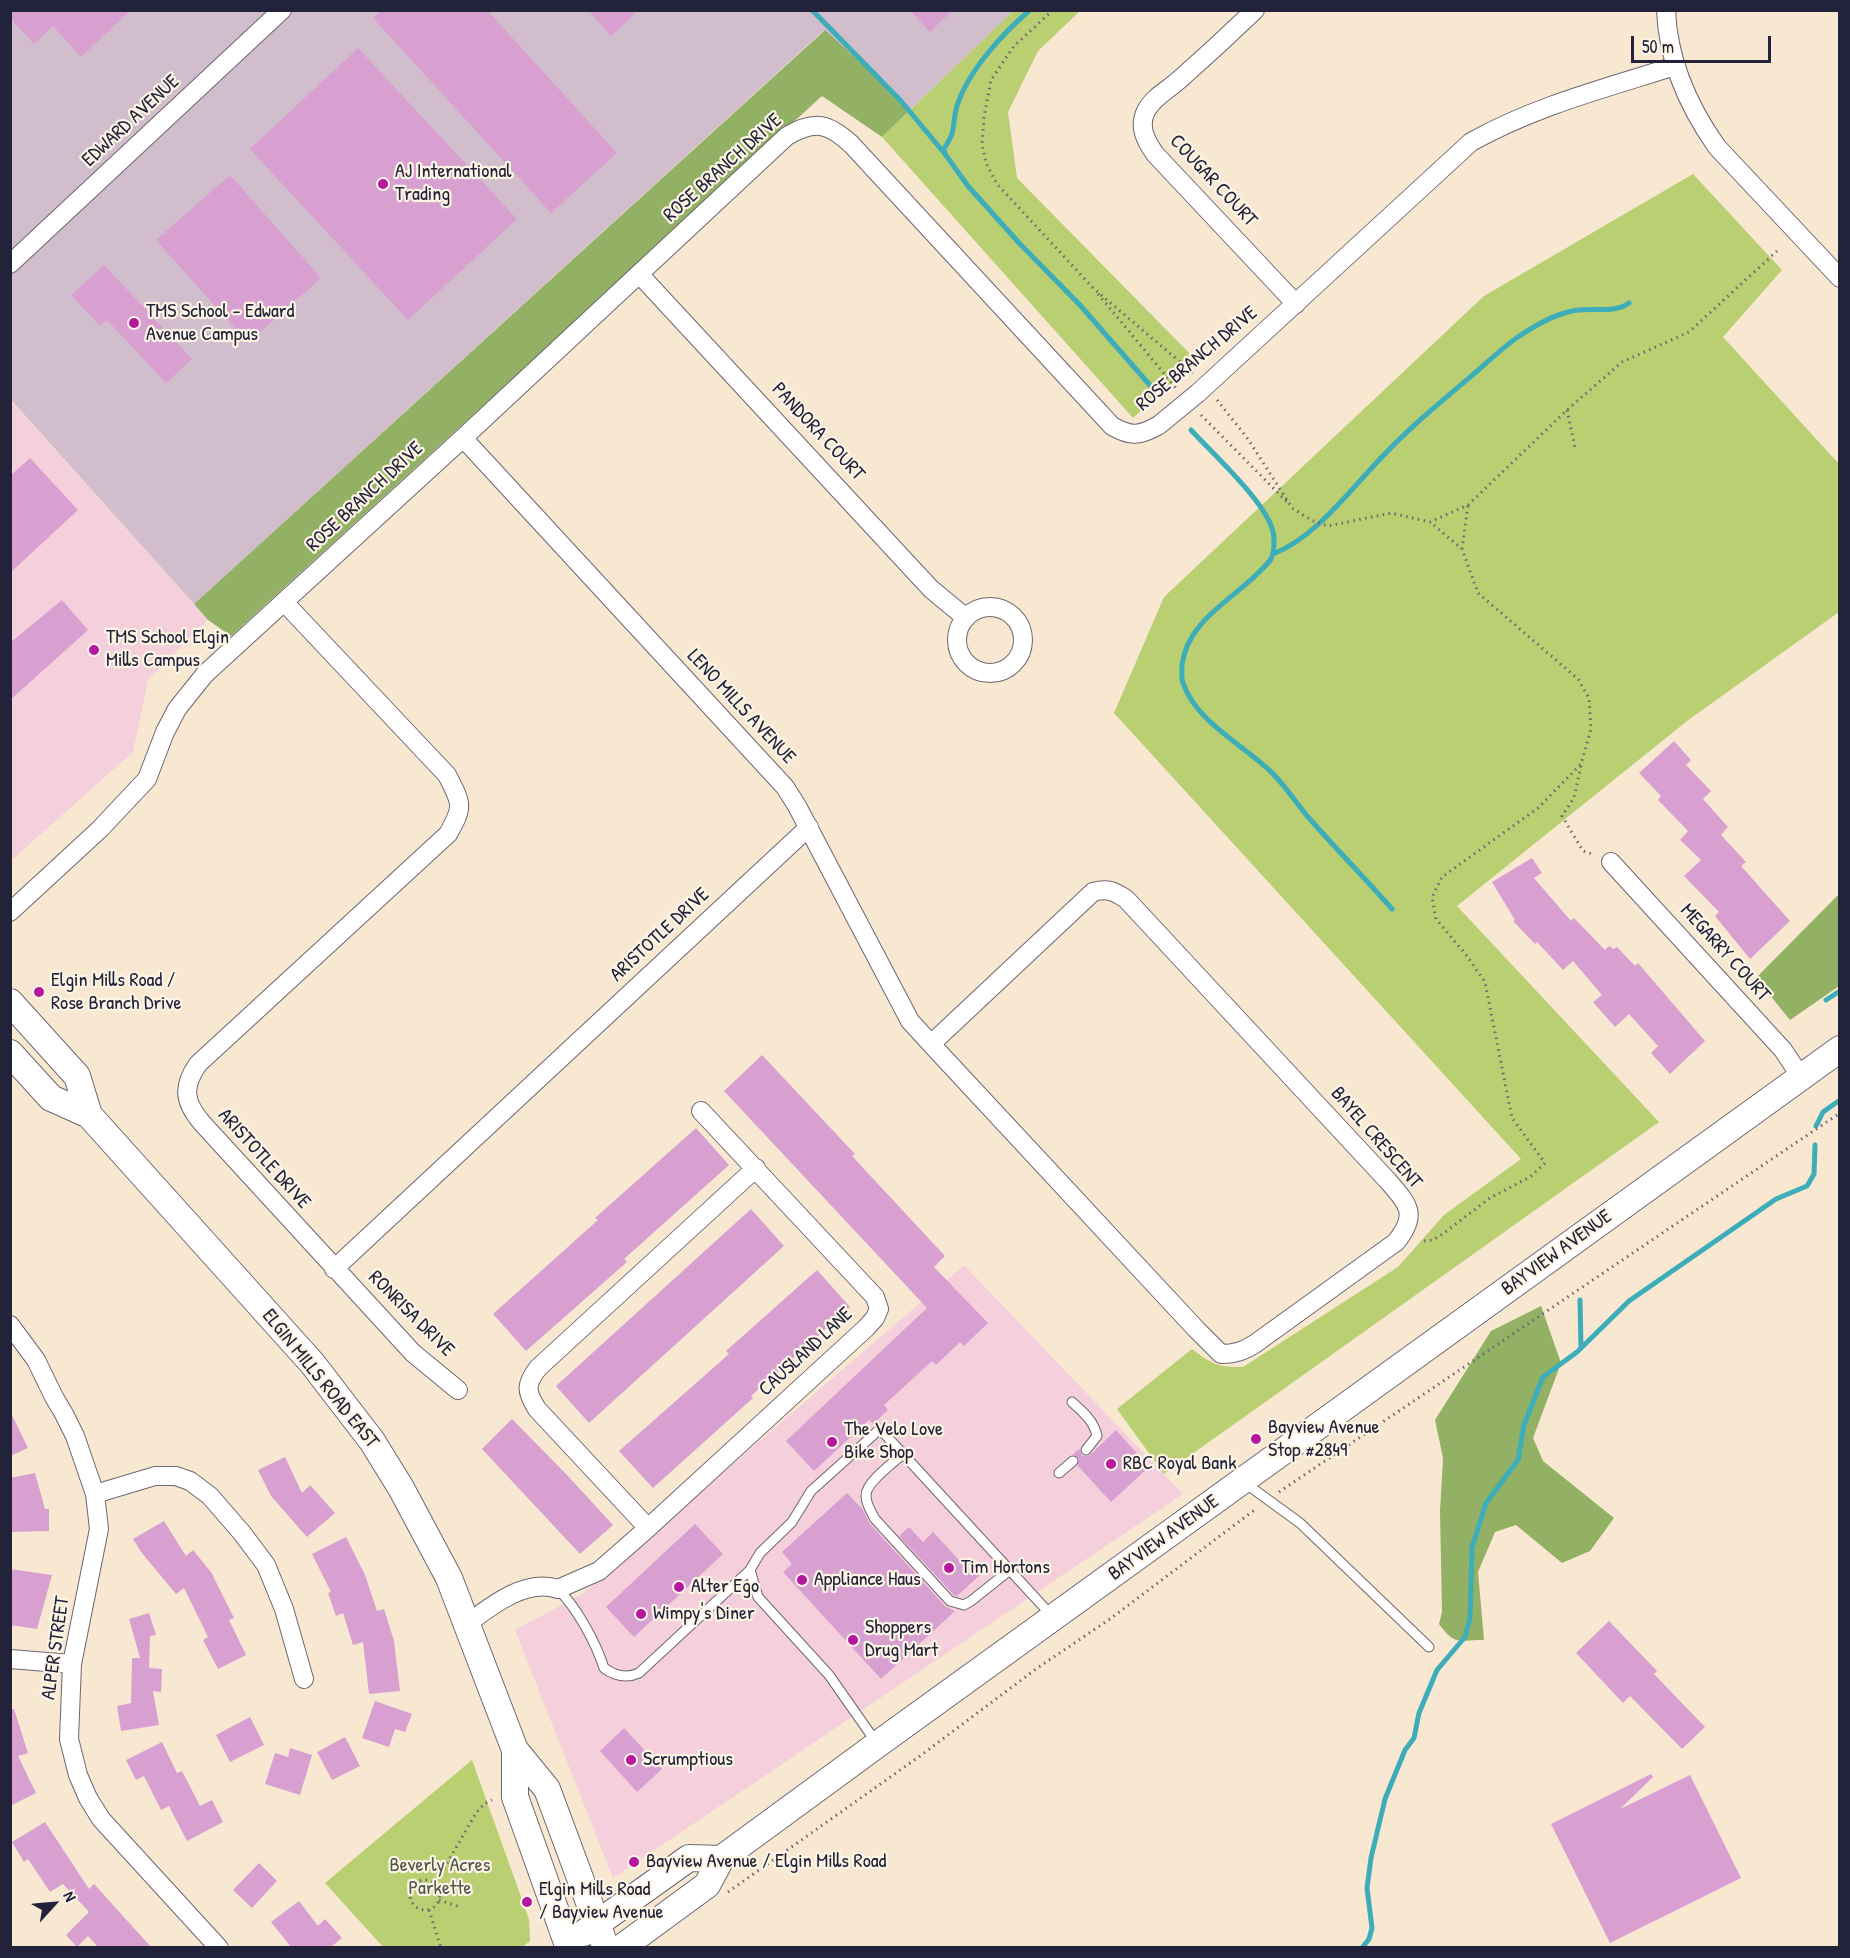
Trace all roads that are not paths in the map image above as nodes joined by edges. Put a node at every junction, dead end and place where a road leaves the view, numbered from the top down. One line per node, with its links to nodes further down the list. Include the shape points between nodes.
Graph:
1 (282, 10): 5 (street, EDWARD AVENUE)
2 (1255, 10): 8 (street, COUGAR COURT, via 1154,99 1142,126 1155,154)
3 (1666, 10): 4 (street)
4 (1675, 66): 7 (street, via 1692,106 1717,147); 8 (street, ROSE BRANCH DRIVE, via 1547,107 1471,142)
5 (10, 264)
6 (640, 274): 8 (street, ROSE BRANCH DRIVE, bridge, via 787,136 801,128 823,126 837,131 865,159 1112,426 1123,432 1136,435 1159,425); 9 (street, ROSE BRANCH DRIVE); 11 (street, PANDORA COURT, via 932,589)
7 (1839, 278)
8 (1296, 304)
9 (463, 438): 10 (street, ROSE BRANCH DRIVE); 12 (street, LENO MILLS AVENUE, via 772,772)
10 (284, 602): 14 (street, ROSE BRANCH DRIVE, via 191,689 165,732 147,779 100,829); 23 (street, ARISTOTLE DRIVE, via 447,775 458,796 460,814 448,834 198,1064 187,1085 192,1111)
11 (966, 618)
12 (809, 827): 16 (street, LENO MILLS AVENUE, via 900,1004); 23 (street, ARISTOTLE DRIVE)
13 (1611, 862): 19 (street, MEGARRY COURT, via 1783,1050)
14 (10, 912)
15 (10, 1002): 21 (main road, ELGIN MILLS ROAD EAST, via 77,1076)
16 (932, 1044): 16 (street, BAYEL CRESCENT, via 1221,1354 1244,1351 1256,1343 1396,1242 1407,1229 1409,1213 1403,1198 1126,899 1114,891 1093,892)
17 (1839, 1049): 19 (main road, BAYVIEW AVENUE)
18 (10, 1053): 21 (main road, ELGIN MILLS ROAD EAST, via 51,1098)
19 (1801, 1077): 31 (main road, BAYVIEW AVENUE)
20 (701, 1111): 22 (street, CAUSLAND LANE)
21 (89, 1116): 38 (main road, ELGIN MILLS ROAD EAST, via 345,1404 401,1488 449,1578)
22 (756, 1168): 33 (street, via 530,1379 528,1389 537,1409); 33 (street, CAUSLAND LANE, via 875,1297 879,1309 866,1328)
23 (334, 1269): 25 (street, RONRISA DRIVE, via 413,1353)
24 (10, 1325): 32 (street, ALPER STREET, via 36,1360 64,1414)
25 (458, 1390)
26 (1072, 1402): 27 (lane, via 1096,1428 1097,1436)
27 (1086, 1450)
28 (903, 1454): 34 (lane, via 880,1429 811,1491 792,1522 760,1553); 35 (lane); 35 (lane, via 869,1485 869,1508 950,1601 964,1605)
29 (1073, 1461): 30 (lane)
30 (1059, 1473)
31 (1243, 1481): 37 (main road, BAYVIEW AVENUE); 39 (lane, via 1300,1523)
32 (95, 1494): 41 (street, ALPER STREET, via 99,1529); 42 (street, via 154,1476 176,1476 210,1496 266,1565 284,1609)
33 (648, 1528): 36 (street, CAUSLAND LANE, via 599,1571)
34 (750, 1570): 36 (lane, via 639,1673 630,1676 604,1668 577,1615); 43 (lane, via 759,1597 829,1675)
35 (1010, 1570): 37 (lane)
36 (558, 1589): 38 (street, CAUSLAND LANE, via 536,1587 503,1598)
37 (1053, 1617): 43 (main road, BAYVIEW AVENUE)
38 (467, 1624): 44 (main road, ELGIN MILLS ROAD EAST)
39 (1429, 1647)
40 (10, 1659): 41 (street)
41 (72, 1664): 48 (street, ALPER STREET, via 69,1739 88,1798 101,1819)
42 (304, 1679)
43 (878, 1744): 45 (main road, BAYVIEW AVENUE)
44 (515, 1750): 46 (main road, ELGIN MILLS ROAD EAST, via 547,1789); 47 (main road, ELGIN MILLS ROAD EAST, via 515,1797)
45 (721, 1859): 46 (main road, via 689,1858); 50 (main road, BAYVIEW AVENUE, via 707,1886)
46 (597, 1924): 47 (main road); 49 (main road, ELGIN MILLS ROAD EAST)
47 (567, 1946)
48 (219, 1947)
49 (606, 1947)
50 (621, 1947)

